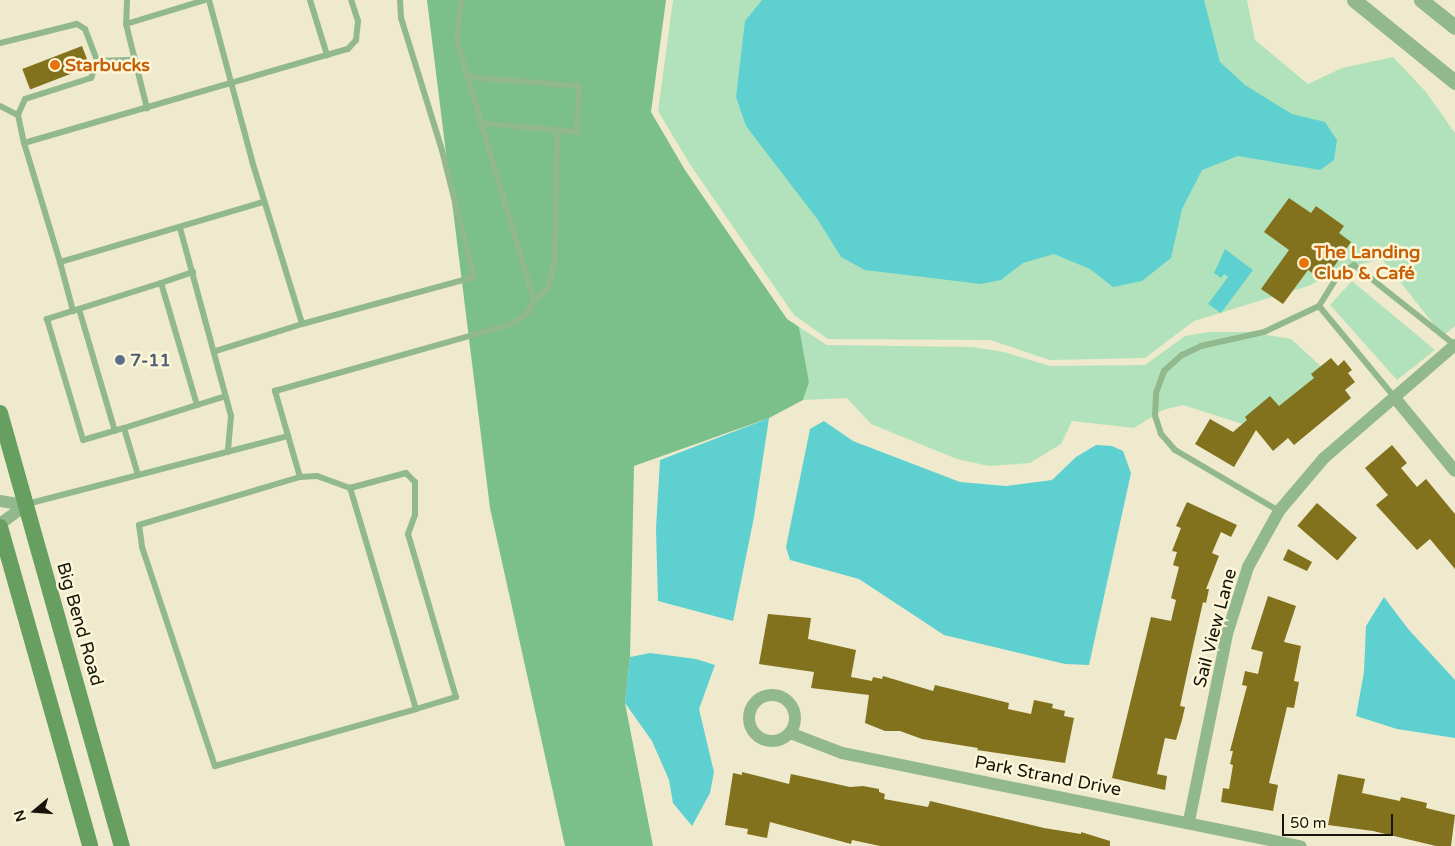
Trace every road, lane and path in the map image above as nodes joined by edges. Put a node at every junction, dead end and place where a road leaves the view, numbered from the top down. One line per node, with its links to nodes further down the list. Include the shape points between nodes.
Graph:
1 (127, 0): 10 (lane)
2 (205, 0): 10 (lane)
3 (209, 0): 18 (lane)
4 (310, 0): 13 (lane)
5 (351, 0): 13 (lane, via 358,21 356,40 348,48)
6 (400, 0): 33 (lane, via 401,18 441,147 474,277)
7 (461, 0): 16 (lane, via 457,41)
8 (1354, 0): 17 (street)
9 (1422, 0): 11 (street)
10 (126, 24): 14 (lane)
11 (1455, 27)
12 (0, 43): 15 (lane, via 77,24 85,29)
13 (327, 56): 18 (lane)
14 (134, 60): 15 (lane); 20 (lane)
15 (97, 61): 21 (lane, via 92,78 25,99)
16 (469, 78): 22 (lane); 23 (lane, via 578,86 577,132)
17 (1455, 82)
18 (231, 83): 20 (lane); 25 (lane)
19 (0, 106): 21 (lane)
20 (147, 108): 24 (lane)
21 (18, 115): 24 (lane)
22 (482, 123): 23 (lane); 30 (lane)
23 (557, 131): 30 (lane, via 555,259 548,287)
24 (24, 143): 27 (lane)
25 (263, 202): 26 (lane); 33 (lane)
26 (180, 228): 27 (lane); 28 (lane)
27 (60, 262): 32 (lane)
28 (193, 272): 29 (lane); 38 (lane)
29 (161, 283): 32 (lane); 44 (lane)
30 (534, 301): 48 (lane, via 527,313 512,324 275,391)
31 (1319, 306): 36 (lane, via 1340,273 1354,265); 43 (lane); 56 (lane, via 1264,332 1230,338 1182,355 1164,371 1156,393 1155,414 1159,428 1175,450)
32 (76, 310): 34 (lane); 47 (lane, via 47,320 56,341 83,440)
33 (302, 324): 38 (lane)
34 (86, 333): 35 (lane); 37 (lane)
35 (78, 335)
36 (1455, 345): 43 (street, Sail View Lane)
37 (92, 351): 39 (lane); 40 (lane)
38 (216, 351): 42 (lane)
39 (84, 354)
40 (96, 368): 41 (lane); 47 (lane, via 103,405)
41 (89, 370)
42 (226, 396): 44 (lane); 49 (lane, via 231,416)
43 (1396, 398): 50 (street); 56 (street, Sail View Lane, via 1324,458)
44 (197, 405): 46 (lane)
45 (0, 413): 55 (main road, Big Bend Road)
46 (124, 428): 47 (lane); 51 (lane)
47 (115, 431)
48 (288, 436): 49 (lane); 52 (lane)
49 (228, 452): 51 (lane)
50 (1455, 471)
51 (138, 475): 55 (lane)
52 (300, 477): 53 (lane, via 317,476); 58 (lane, via 139,525 142,547 215,766)
53 (350, 488): 58 (lane); 58 (lane, via 406,473 415,482 415,515 408,534 456,697)
54 (0, 501): 55 (street)
55 (26, 504): 57 (street); 62 (main road, Big Bend Road)
56 (1279, 511): 60 (street, Sail View Lane, via 1248,568 1227,634)
57 (0, 525): 61 (main road)
58 (416, 709)
59 (790, 733): 60 (street, Park Strand Drive, via 842,753)
60 (1188, 821): 63 (street, Park Strand Drive)
61 (90, 846)
62 (122, 846)
63 (1301, 846)

